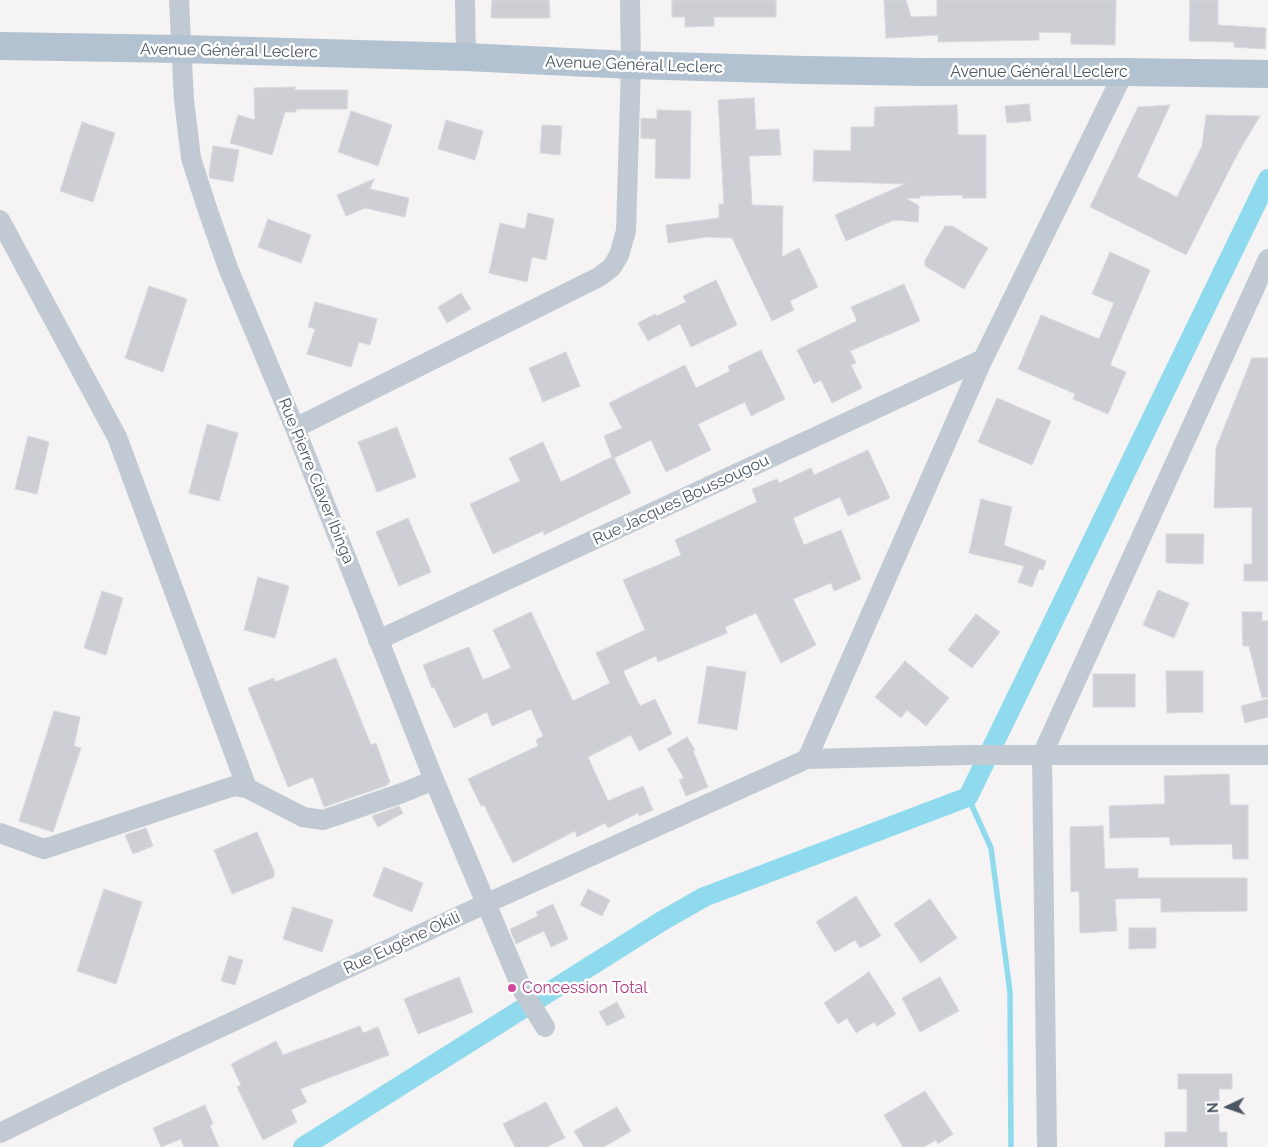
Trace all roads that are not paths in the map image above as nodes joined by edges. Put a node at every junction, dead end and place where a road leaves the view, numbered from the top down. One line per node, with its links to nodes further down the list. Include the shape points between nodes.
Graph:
1 (179, 0): 5 (street, Rue Pierre Claver Ibinga)
2 (465, 0): 6 (street)
3 (630, 0): 7 (street)
4 (0, 46): 5 (main road, Avenue Général Leclerc)
5 (182, 49): 6 (main road, Avenue Général Leclerc); 13 (street, Rue Pierre Claver Ibinga, via 191,158 228,268)
6 (466, 57): 7 (main road, Avenue Général Leclerc)
7 (631, 66): 8 (main road, Avenue Général Leclerc); 13 (street, via 626,232 612,267 599,277)
8 (1124, 72): 9 (main road, Avenue Général Leclerc); 12 (street)
9 (1268, 74)
10 (0, 220): 19 (street, via 117,437)
11 (1268, 259): 15 (street)
12 (983, 359): 14 (street, Rue Jacques Boussougou); 17 (street)
13 (295, 428): 14 (street, Rue Pierre Claver Ibinga)
14 (378, 640): 18 (street, Rue Pierre Claver Ibinga)
15 (1042, 755): 16 (street); 17 (street); 24 (street)
16 (1268, 755)
17 (807, 758): 21 (street, Rue Eugène Okili)
18 (434, 780): 19 (street, via 323,820 303,818); 21 (street, Rue Pierre Claver Ibinga)
19 (247, 788): 20 (street, via 234,786 44,849)
20 (0, 833)
21 (486, 904): 22 (street, Rue Pierre Claver Ibinga, via 523,991); 23 (street, Rue Eugène Okili)
22 (545, 1027)
23 (0, 1133)
24 (1046, 1147)

